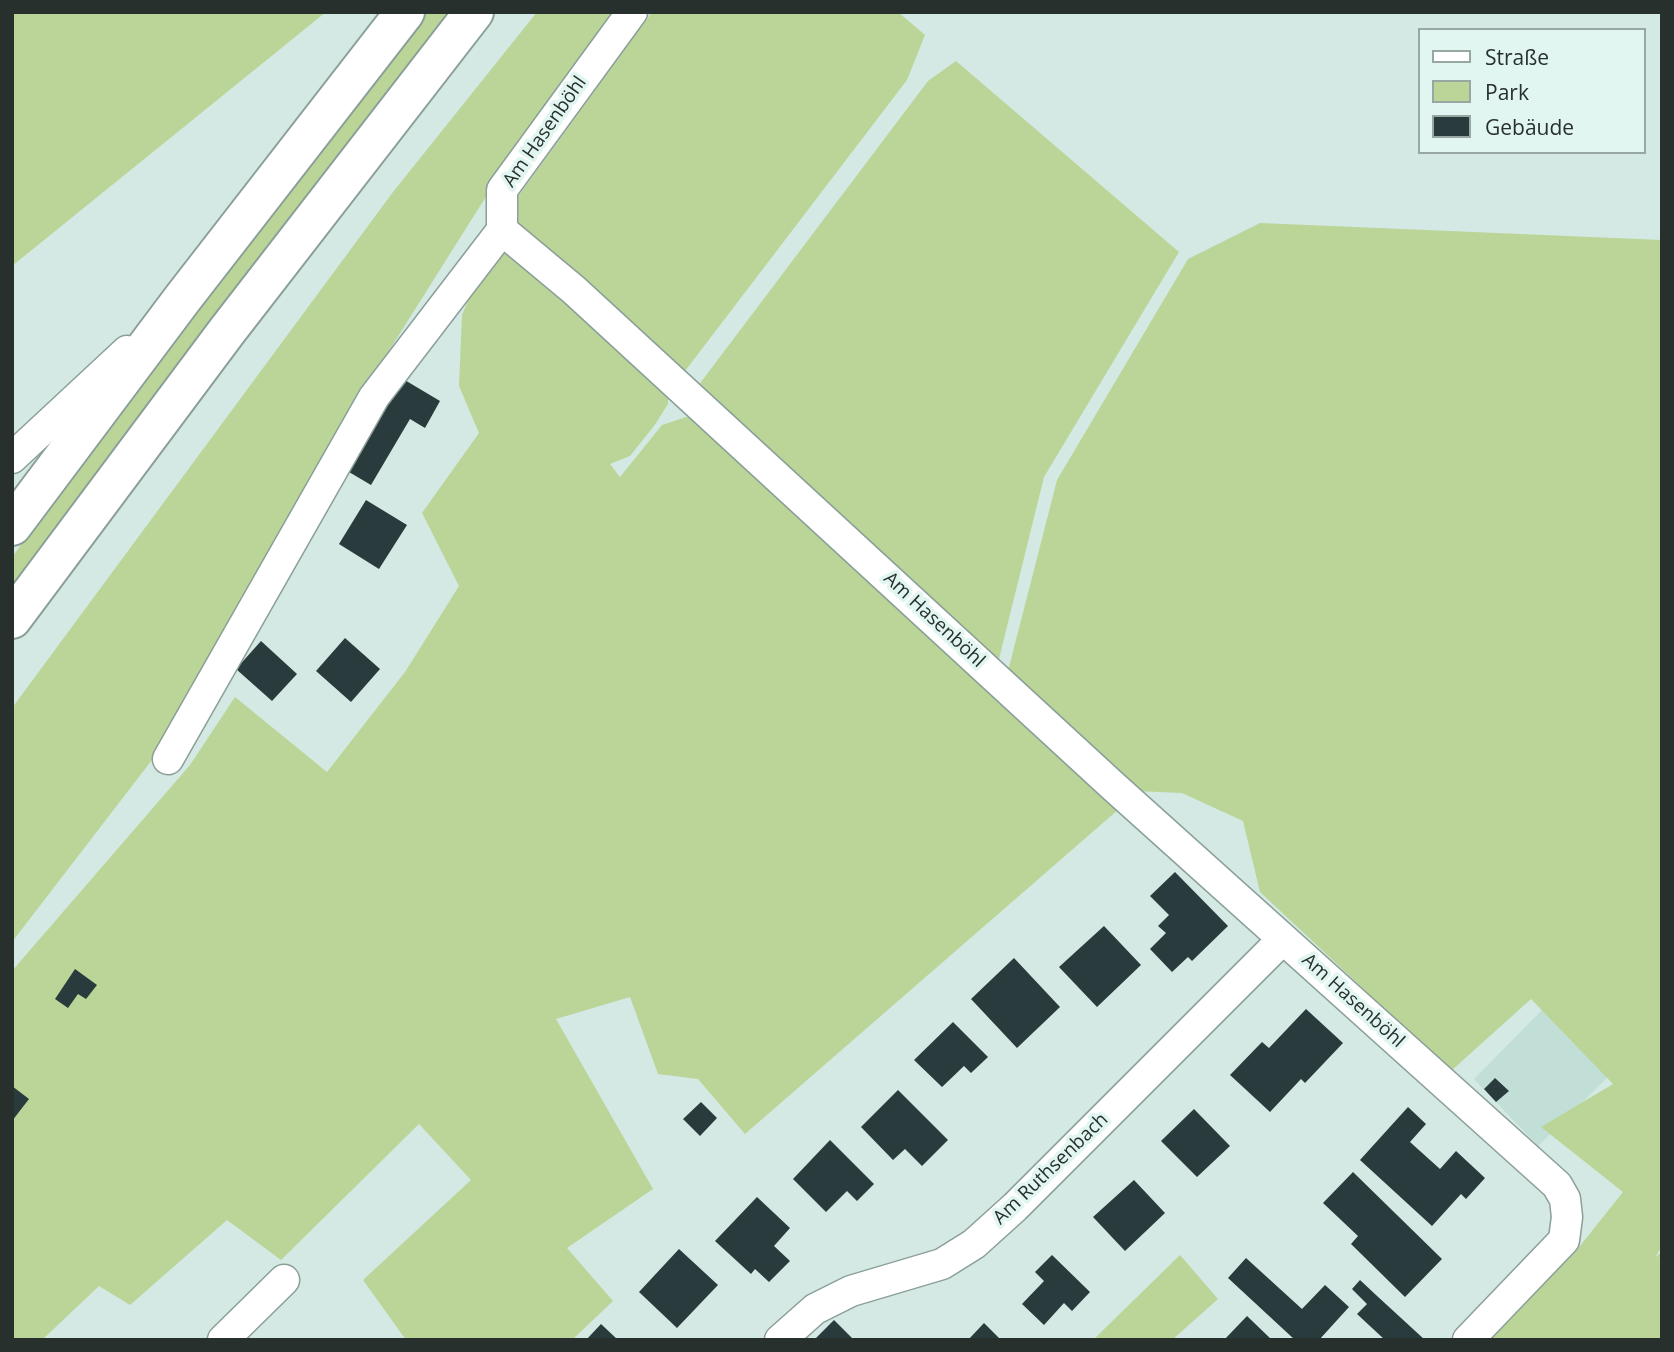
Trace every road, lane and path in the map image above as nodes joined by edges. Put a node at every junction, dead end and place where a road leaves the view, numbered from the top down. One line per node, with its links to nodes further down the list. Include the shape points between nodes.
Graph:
1 (405, 12): 5 (highway)
2 (474, 12): 8 (highway)
3 (632, 12): 4 (street, Am Hasenböhl, via 502,190)
4 (502, 230): 9 (street, via 374,397); 10 (street, Am Hasenböhl, via 574,290)
5 (183, 298): 6 (street); 7 (highway)
6 (12, 458)
7 (12, 526)
8 (12, 619)
9 (168, 760)
10 (1283, 939): 13 (street, Am Ruthsenbach, via 974,1244 942,1264 851,1291 815,1309); 14 (street, Am Hasenböhl, via 1557,1185 1565,1199 1564,1240)
11 (284, 1280): 12 (street)
12 (223, 1340)
13 (780, 1340)
14 (1468, 1340)

